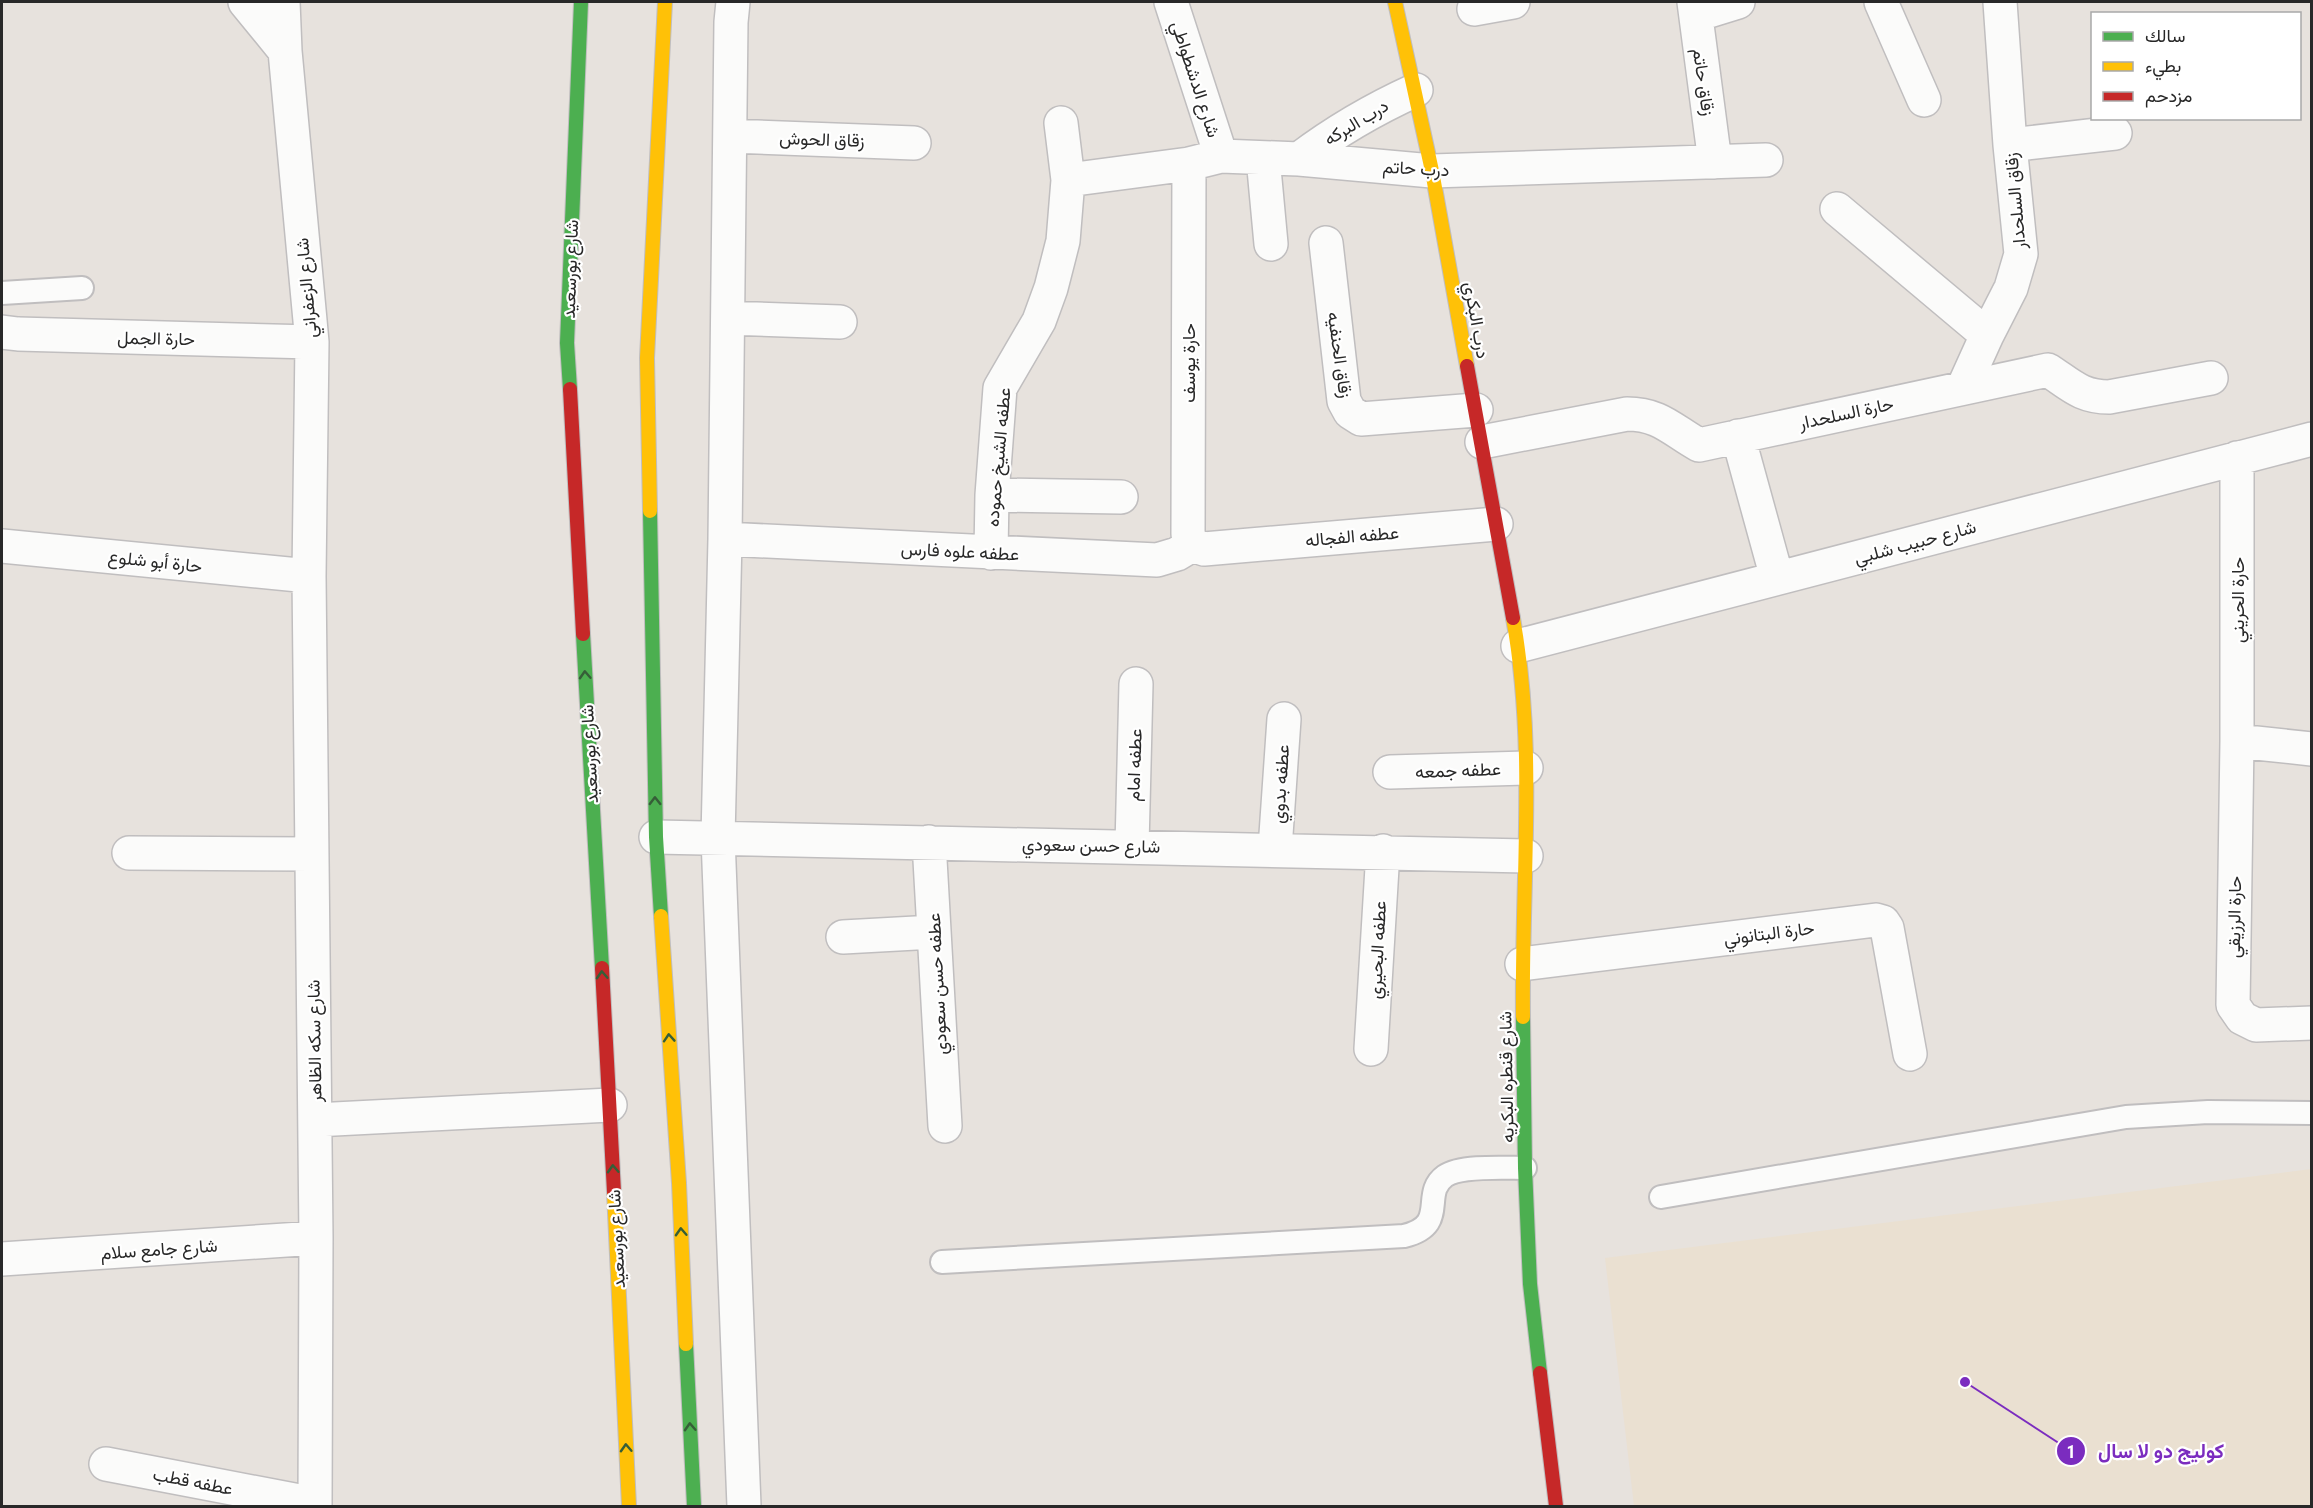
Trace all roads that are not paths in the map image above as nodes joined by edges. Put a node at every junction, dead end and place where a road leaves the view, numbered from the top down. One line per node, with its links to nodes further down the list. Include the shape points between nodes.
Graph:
1 (245, 2): 14 (street)
2 (283, 2): 14 (street, شارع الزعفراني)
3 (581, 2): 78 (main road, شارع بورسعيد, one-way to 3, via 567,343)
4 (665, 2): 63 (main road, one-way to 4, via 647,357)
5 (733, 2): 19 (street)
6 (1172, 2): 22 (street, شارع الدشطواطي)
7 (1395, 2): 15 (main road, درب البكري)
8 (1513, 2): 13 (street)
9 (1738, 2): 12 (street)
10 (1881, 2): 16 (street)
11 (2000, 2): 21 (street, زقاق السلحدار)
12 (1695, 8): 26 (street, زقاق حاتم)
13 (1474, 9)
14 (285, 51): 39 (street, شارع الزعفراني)
15 (1416, 90): 24 (street, درب البركه, via 1335,132); 28 (main road, درب البكري)
16 (1924, 100)
17 (1061, 123): 29 (street, عطفه الشيخ حموده)
18 (2115, 134): 21 (street)
19 (731, 136): 20 (street, زقاق الحوش); 35 (street)
20 (914, 143)
21 (2010, 145): 38 (street, زقاق السلحدار, via 2021,254 2012,288)
22 (1221, 156): 23 (street, درب حاتم); 27 (street, درب حاتم)
23 (1263, 158): 24 (street, درب حاتم); 32 (street)
24 (1299, 159): 28 (street, درب حاتم)
25 (1766, 160): 26 (street, درب حاتم)
26 (1715, 162): 28 (street, درب حاتم)
27 (1189, 164): 29 (street, درب حاتم); 52 (street, حارة يوسف, via 1188,534)
28 (1432, 171): 42 (main road, درب البكري)
29 (1068, 180): 47 (street, عطفه الشيخ حموده, via 1063,241 1051,288 1039,321 1000,388)
30 (1837, 209): 38 (street)
31 (1326, 243): 42 (street, زقاق الحنفيه, via 1344,401 1350,412 1361,419)
32 (1271, 244)
33 (82, 288): 34 (lane)
34 (2, 293)
35 (728, 318): 36 (street); 50 (street)
36 (840, 322)
37 (2, 332): 39 (street, حارة الجمل)
38 (1987, 335): 41 (street, زقاق السلحدار)
39 (312, 342): 54 (street, شارع الزعفراني)
40 (2211, 378): 41 (street, حارة السلحدار, via 2093,397 2049,370)
41 (1963, 388): 43 (street, حارة السلحدار)
42 (1476, 410): 45 (main road, درب البكري)
43 (1738, 436): 45 (street, حارة السلحدار, via 1699,445 1658,418 1627,414); 55 (street)
44 (2312, 439): 46 (street, شارع حبيب شلبي)
45 (1482, 442): 49 (main road, درب البكري)
46 (2237, 459): 55 (street, شارع حبيب شلبي); 59 (street, حارة الحريني)
47 (992, 495): 48 (street); 53 (street, عطفه الشيخ حموده)
48 (1121, 497)
49 (1496, 524): 52 (street, عطفه الفجاله); 56 (main road, درب البكري)
50 (725, 540): 53 (street, عطفه علوه فارس); 64 (street)
51 (2, 546): 54 (street, حارة أبو شلوع)
52 (1200, 547): 53 (street, عطفه علوه فارس, via 1157,560)
53 (991, 553)
54 (309, 576): 70 (street, شارع سكه الظاهر)
55 (1777, 578): 56 (street, شارع حبيب شلبي)
56 (1518, 646): 61 (main road, شارع قنطره البكريه)
57 (1137, 684): 66 (street, عطفه امام)
58 (1284, 719): 67 (street, عطفه بدوي)
59 (2236, 741): 60 (street); 75 (street, حارة الرزيقي, via 2233,1005 2242,1018 2256,1025)
60 (2312, 749)
61 (1526, 768): 62 (street, عطفه جمعه); 71 (main road, شارع قنطره البكريه)
62 (1390, 772)
63 (656, 837): 64 (street, شارع حسن سعودي); 90 (main road, one-way to 63, via 679,1183)
64 (718, 838): 65 (street, شارع حسن سعودي); 91 (street)
65 (928, 842): 66 (street, شارع حسن سعودي); 72 (street, عطفه حسن سعودي)
66 (1132, 846): 67 (street, شارع حسن سعودي)
67 (1275, 849): 68 (street, شارع حسن سعودي)
68 (1383, 851): 71 (street, شارع حسن سعودي); 76 (street, عطفه البحيري)
69 (129, 853): 70 (street)
70 (312, 854): 80 (street, شارع سكه الظاهر)
71 (1526, 856): 74 (main road, شارع قنطره البكريه)
72 (934, 932): 73 (street); 81 (street, عطفه حسن سعودي)
73 (843, 937)
74 (1522, 964): 77 (street, حارة البتانوني, via 1876,920 1887,928); 82 (main road, شارع قنطره البكريه)
75 (2312, 1023)
76 (1371, 1049)
77 (1910, 1054)
78 (610, 1105): 80 (street); 89 (main road, شارع بورسعيد, one-way to 78)
79 (2312, 1113): 83 (lane, via 2208,1112 2126,1117)
80 (315, 1120): 84 (street, شارع سكه الظاهر)
81 (945, 1126)
82 (1525, 1168): 86 (lane, via 1462,1170 1446,1176 1435,1189 1430,1221 1419,1232 1404,1236); 92 (main road, شارع قنطره البكريه, via 1530,1284)
83 (1661, 1197)
84 (316, 1238): 85 (street, شارع جامع سلام); 88 (street, شارع سكه الظاهر)
85 (2, 1259)
86 (942, 1262)
87 (106, 1464): 88 (street, عطفه قطب)
88 (315, 1505)
89 (629, 1506)
90 (694, 1506)
91 (744, 1506)
92 (1556, 1506)

